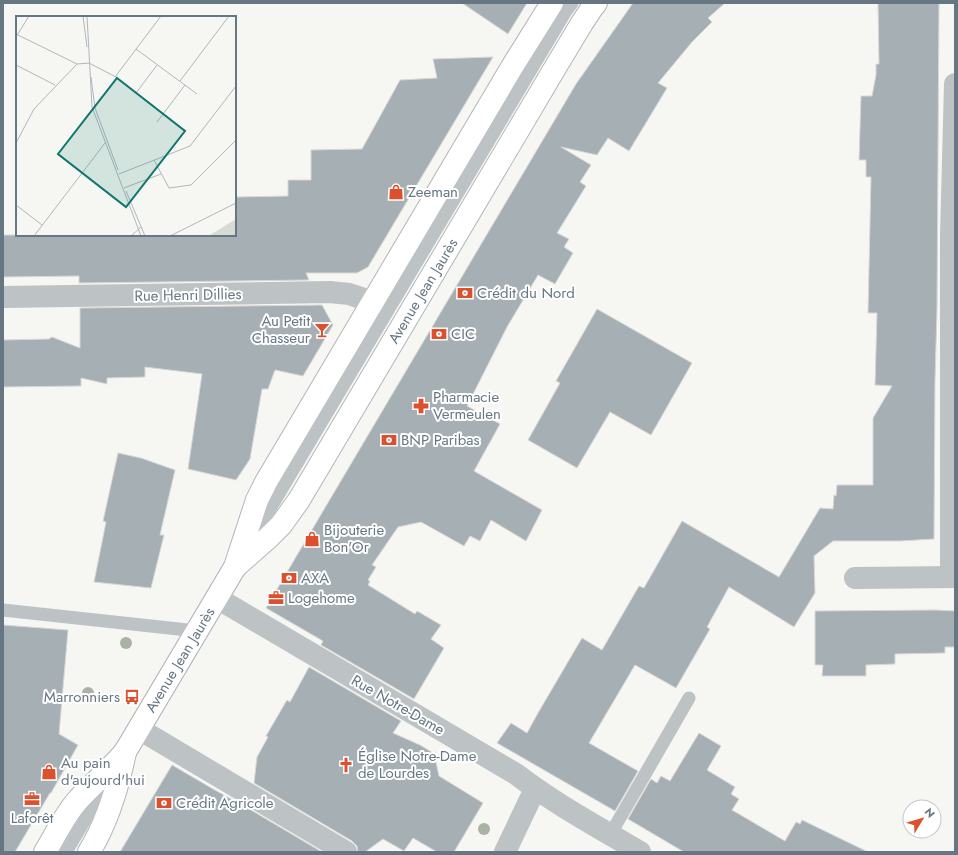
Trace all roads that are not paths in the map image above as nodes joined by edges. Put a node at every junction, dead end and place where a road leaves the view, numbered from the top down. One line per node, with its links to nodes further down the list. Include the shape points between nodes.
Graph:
1 (552, 3): 7 (main road, Avenue Jean Jaurès)
2 (572, 3): 8 (lane)
3 (596, 3): 8 (main road, Avenue Jean Jaurès, via 299,500 281,525)
4 (955, 84): 5 (street)
5 (953, 236): 9 (street)
6 (3, 297): 7 (street, Rue Henri Dillies, via 330,292 349,294)
7 (373, 302): 8 (main road, Avenue Jean Jaurès, via 266,482 257,500)
8 (235, 567): 11 (main road, Avenue Jean Jaurès)
9 (953, 577): 10 (street)
10 (855, 578)
11 (217, 598): 13 (main road, Avenue Jean Jaurès); 17 (street, Rue Notre-Dame, via 516,774)
12 (3, 610): 13 (lane)
13 (197, 631): 15 (main road, Avenue Jean Jaurès)
14 (689, 698): 18 (lane)
15 (139, 729): 16 (main road, Avenue Jean Jaurès); 22 (street)
16 (125, 752): 19 (main road, Avenue Jean Jaurès, via 76,803); 20 (lane); 21 (main road, Avenue Jean Jaurès, via 110,808)
17 (535, 789): 18 (street, Rue Notre-Dame); 23 (street)
18 (610, 835): 24 (street, Rue Notre-Dame)
19 (45, 852)
20 (66, 852)
21 (90, 852)
22 (346, 852)
23 (505, 852)
24 (640, 852)

